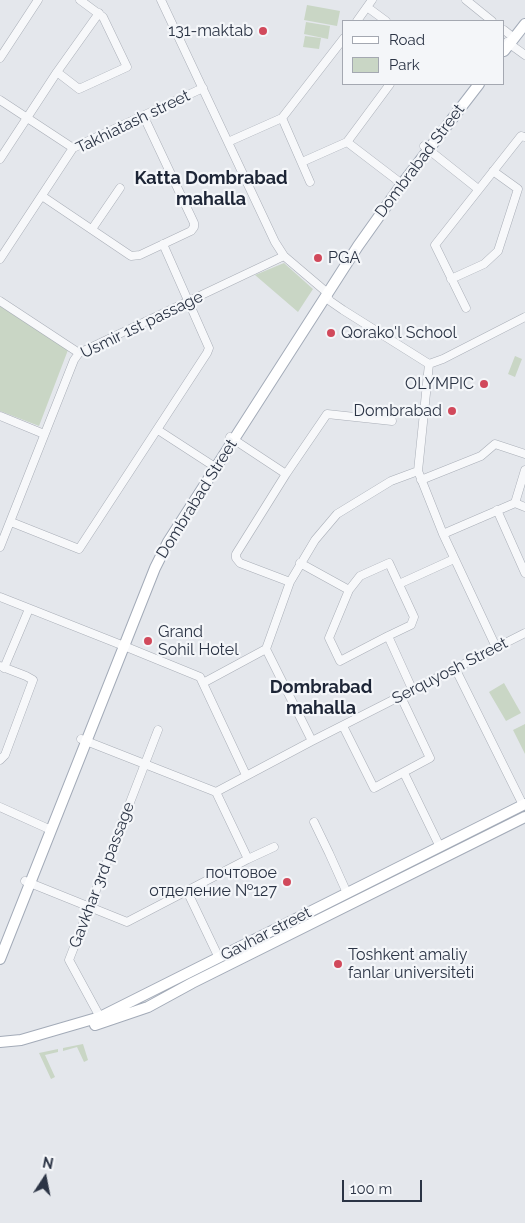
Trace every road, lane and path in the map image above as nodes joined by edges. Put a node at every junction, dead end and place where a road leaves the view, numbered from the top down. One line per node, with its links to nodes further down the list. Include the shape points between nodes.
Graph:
1 (38, 0): 16 (street)
2 (80, 0): 7 (street)
3 (161, 0): 21 (street)
4 (372, 0): 6 (street)
5 (466, 0): 11 (street)
6 (367, 7): 9 (street); 10 (street)
7 (99, 12): 17 (street); 17 (street, via 127,66 79,89)
8 (525, 17): 14 (main road)
9 (358, 20)
10 (385, 20)
11 (491, 20)
12 (525, 24): 14 (main road)
13 (342, 41): 25 (street)
14 (507, 41): 15 (street)
15 (525, 56)
16 (0, 58)
17 (56, 72): 24 (street)
18 (389, 85): 28 (street)
19 (472, 85): 30 (main road, Dombrabad Street)
20 (478, 85): 30 (main road, Dombrabad Street)
21 (203, 88): 23 (street, Takhiatash street); 27 (street)
22 (0, 100): 24 (street)
23 (144, 117): 29 (street, Takhiatash street); 40 (street, via 194,225 191,231)
24 (27, 118): 29 (street); 31 (street)
25 (282, 118): 27 (street); 32 (street)
26 (525, 137): 33 (street, via 521,136)
27 (228, 142): 41 (street, via 266,226)
28 (347, 142): 32 (street); 35 (street)
29 (73, 148): 38 (street, Takhiatash street)
30 (426, 148): 35 (main road, Dombrabad Street); 37 (street)
31 (0, 159)
32 (302, 162): 34 (street)
33 (493, 171): 37 (street); 43 (street, via 518,189 498,251 484,264)
34 (310, 182)
35 (400, 182): 44 (main road, Dombrabad Street)
36 (120, 188): 39 (street)
37 (478, 190): 43 (street, via 435,245)
38 (42, 196): 39 (street); 42 (street, Takhiatash street)
39 (92, 229): 40 (street, via 131,256)
40 (163, 244): 46 (street)
41 (284, 256): 44 (street); 46 (street, Usmir 1st passage)
42 (0, 258)
43 (451, 279): 47 (street)
44 (326, 295): 50 (street); 55 (main road, Dombrabad Street)
45 (0, 301): 49 (street)
46 (189, 302): 49 (street, Usmir 1st passage); 53 (street, via 208,348 207,353)
47 (466, 308)
48 (525, 317): 50 (street)
49 (79, 353): 54 (street, Usmir 1st passage)
50 (429, 364): 59 (street)
51 (0, 416): 54 (street)
52 (392, 421): 60 (street, via 327,414)
53 (158, 430): 57 (street); 65 (street, via 79,549)
54 (44, 434): 65 (street, Usmir 1st passage)
55 (232, 438): 57 (main road, Dombrabad Street); 60 (street)
56 (525, 454): 61 (street, via 495,444 481,456)
57 (213, 466): 78 (main road, Dombrabad Street, via 161,554)
58 (525, 470): 62 (street)
59 (418, 471): 61 (street); 69 (street, via 391,482 337,514)
60 (286, 474): 71 (street, via 236,556 240,563)
61 (422, 480): 66 (street)
62 (515, 503): 63 (street); 64 (street)
63 (525, 506)
64 (497, 510): 66 (street); 70 (street)
65 (10, 522): 67 (street, Usmir 1st passage)
66 (443, 534): 68 (street)
67 (0, 547)
68 (454, 560): 72 (street); 79 (street)
69 (300, 563): 71 (street); 73 (street)
70 (525, 573)
71 (290, 582): 80 (street)
72 (399, 584): 73 (street, via 389,564 360,576); 77 (street, via 414,619 411,625)
73 (349, 590): 77 (street, via 329,638 340,661)
74 (0, 597): 75 (street)
75 (29, 609): 78 (street); 81 (street)
76 (525, 633): 79 (street, Serquyosh Street)
77 (388, 636): 84 (street)
78 (121, 645): 83 (street, via 200,677); 88 (main road, Dombrabad Street)
79 (496, 647): 82 (street, Serquyosh Street)
80 (266, 649): 83 (street); 89 (street)
81 (2, 667): 90 (street, via 33,680 6,755)
82 (456, 668): 84 (street, Serquyosh Street); 95 (street)
83 (203, 683): 93 (street)
84 (413, 691): 85 (street, Serquyosh Street)
85 (401, 697): 86 (street, Serquyosh Street); 92 (street, via 430,758)
86 (343, 726): 89 (street, Serquyosh Street); 92 (street, via 374,788)
87 (158, 730): 91 (street, Gavkhar 3rd passage)
88 (84, 740): 91 (street); 100 (main road, Dombrabad Street)
89 (312, 741): 93 (street, Serquyosh Street)
90 (0, 760)
91 (146, 763): 94 (street); 107 (street, Gavkhar 3rd passage)
92 (404, 773): 102 (street)
93 (246, 775): 94 (street, Serquyosh Street)
94 (216, 792): 103 (street)
95 (524, 804): 97 (main road, Gavhar street)
96 (0, 807): 100 (street)
97 (512, 810): 98 (main road); 102 (main road, Gavhar street)
98 (521, 819): 110 (main road, Gavhar street)
99 (314, 822): 106 (street)
100 (49, 829): 104 (main road, Dombrabad Street)
101 (274, 847): 103 (street)
102 (440, 847): 106 (main road, Gavhar street)
103 (248, 859): 105 (street)
104 (28, 882): 107 (street); 109 (main road, Dombrabad Street); 112 (main road, Dombrabad Street)
105 (187, 891): 107 (street, via 127,922); 111 (street)
106 (347, 893): 108 (main road, Gavhar street)
107 (90, 907): 113 (street, Gavkhar 3rd passage, via 69,960)
108 (259, 936): 110 (main road); 111 (main road, Gavhar street)
109 (0, 946)
110 (265, 947): 117 (main road, Gavhar street, via 148,1007 39,1041)
111 (219, 958): 113 (main road, Gavhar street)
112 (0, 959)
113 (100, 1016): 115 (main road, Gavhar street)
114 (0, 1036): 115 (main road)
115 (21, 1040): 116 (main road, Gavhar street)
116 (0, 1042)
117 (0, 1048)

